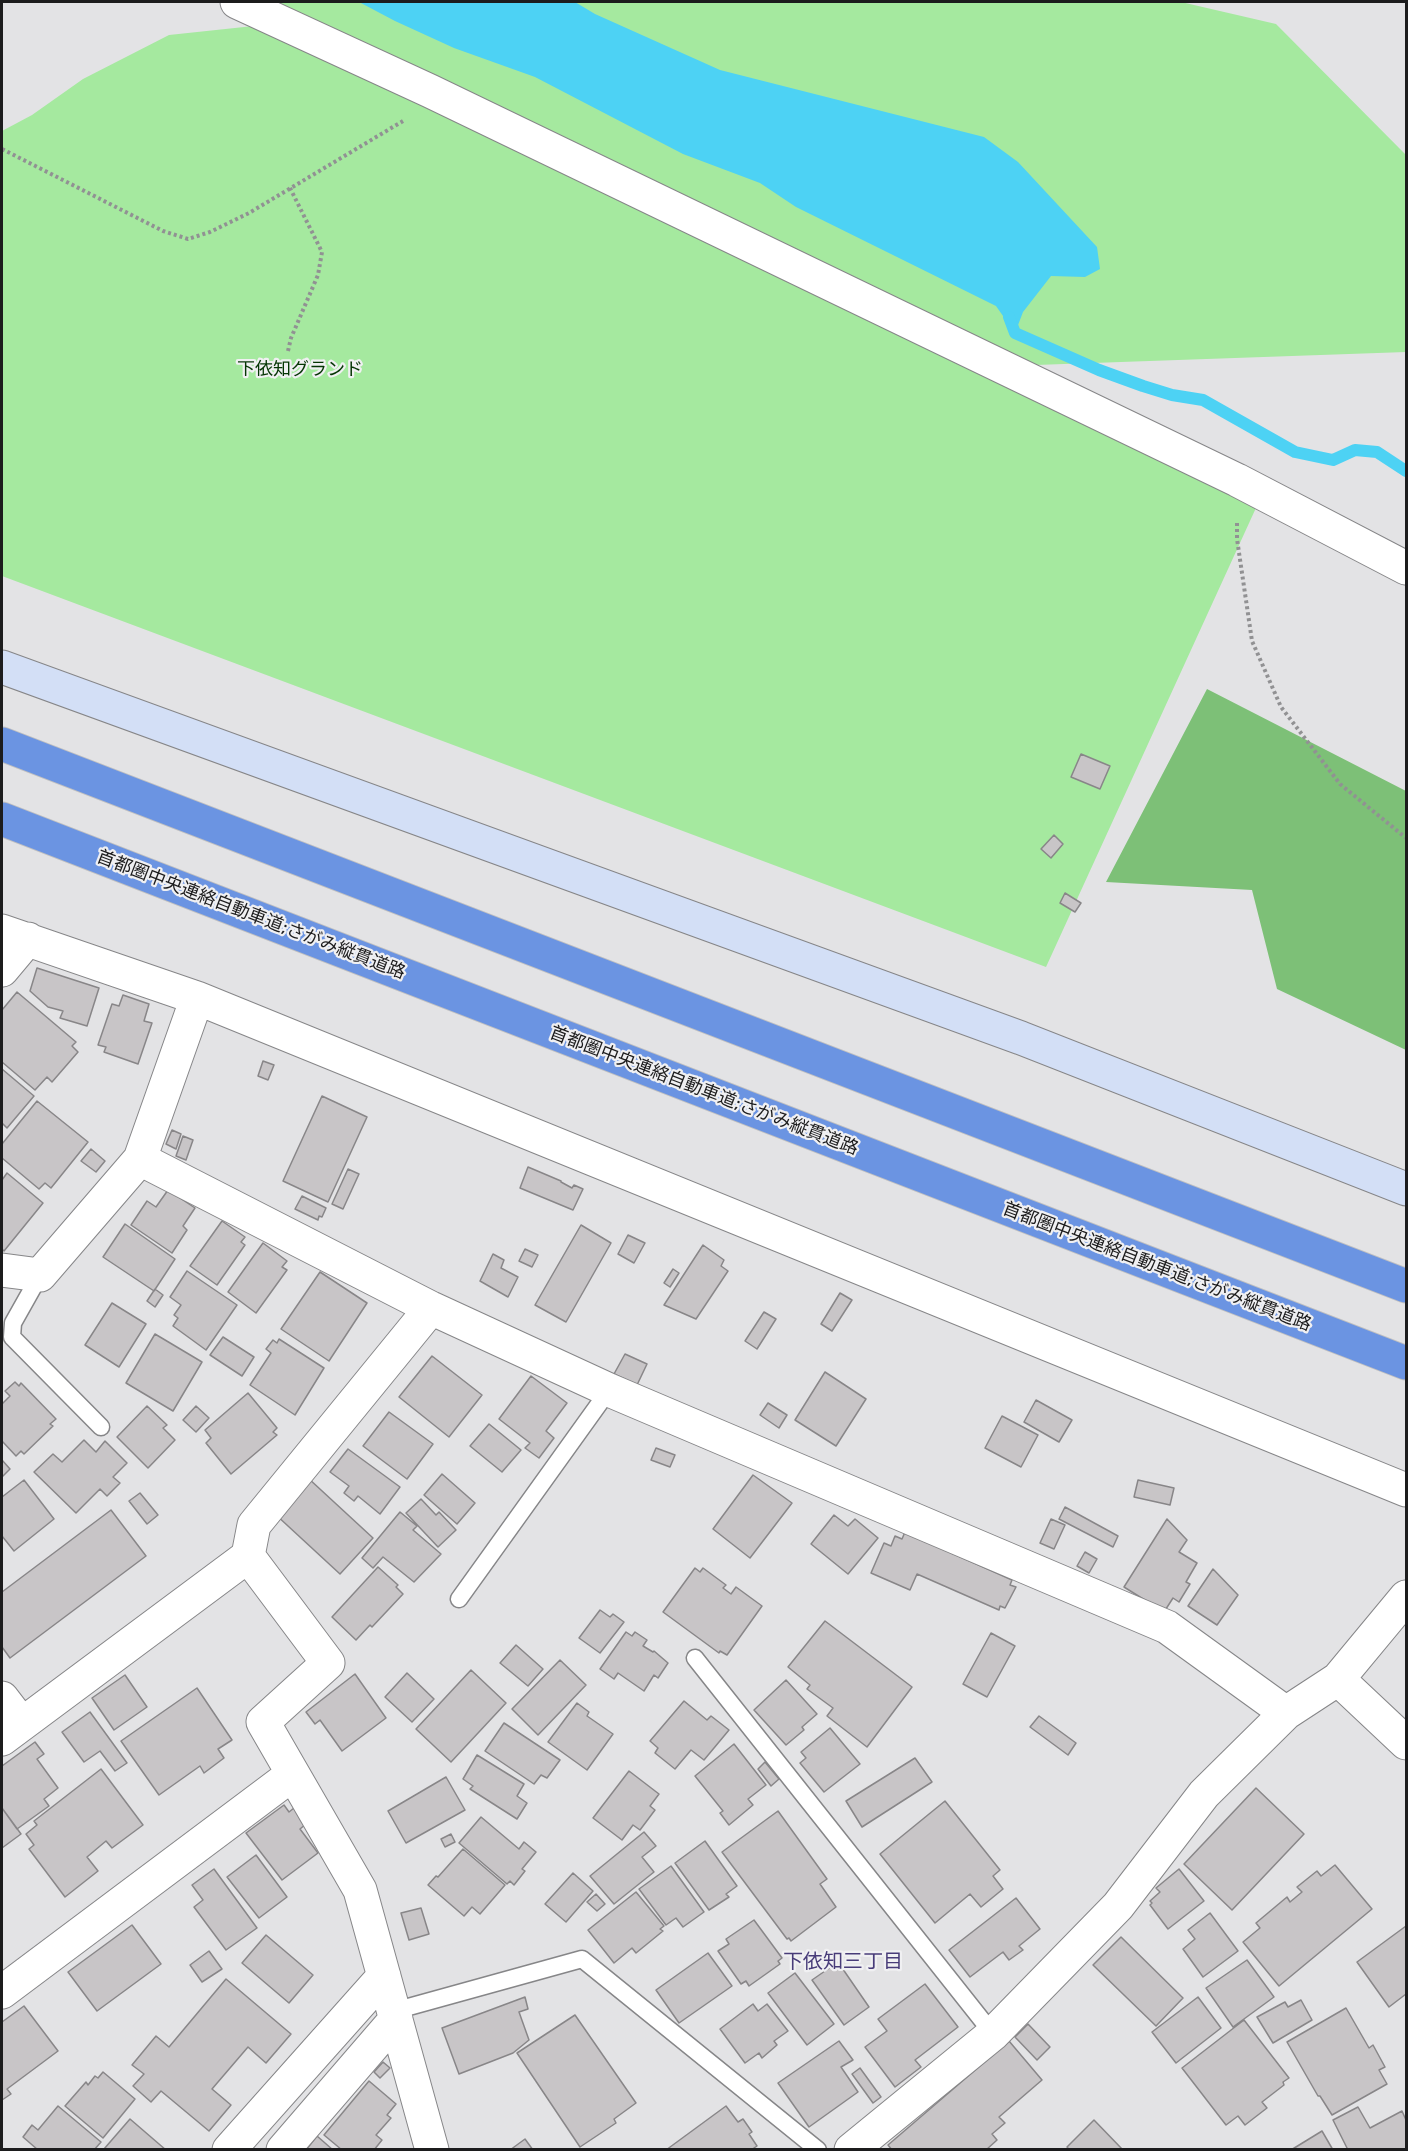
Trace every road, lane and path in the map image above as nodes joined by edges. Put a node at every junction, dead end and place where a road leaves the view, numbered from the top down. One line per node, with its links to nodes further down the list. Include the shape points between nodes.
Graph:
1 (237, 2): 2 (street)
2 (430, 91): 4 (path, via 405,120); 6 (street)
3 (2, 149): 4 (path, via 163,231 188,239 249,213)
4 (290, 188): 5 (path, via 322,252 318,275)
5 (288, 351)
6 (1237, 480): 7 (street); 11 (path, via 1237,539 1252,640 1281,707 1340,784)
7 (1407, 568)
8 (2, 667): 16 (street, via 1021,1038)
9 (2, 744): 19 (highway)
10 (2, 819): 21 (highway, 首都圏中央連絡自動車道;さがみ縦貫道路)
11 (1407, 838)
12 (15, 935): 13 (street); 14 (street)
13 (2, 970)
14 (197, 998): 15 (street); 24 (street)
15 (140, 1159): 18 (street); 20 (street)
16 (1407, 1189)
17 (2, 1270): 18 (street)
18 (39, 1275): 23 (lane, via 13,1323 12,1337)
19 (1407, 1286)
20 (431, 1308): 22 (street); 25 (street, via 254,1525)
21 (1407, 1363)
22 (609, 1390): 27 (lane); 31 (street, via 1167,1627)
23 (100, 1427)
24 (1407, 1490)
25 (248, 1556): 32 (street); 34 (street, via 328,1663 263,1722)
26 (1407, 1597): 29 (street)
27 (459, 1599)
28 (695, 1658): 38 (lane)
29 (1338, 1679): 31 (street); 33 (street)
30 (2, 1698): 32 (street)
31 (1286, 1713): 38 (street, via 1204,1794 1118,1906)
32 (12, 1731)
33 (1407, 1743)
34 (293, 1774): 35 (street, via 360,1890); 36 (street)
35 (384, 1976): 37 (street); 40 (street)
36 (2, 1992)
37 (395, 2014): 41 (street); 42 (street); 43 (lane, via 582,1959)
38 (993, 2034): 39 (street)
39 (864, 2146)
40 (229, 2150)
41 (283, 2150)
42 (432, 2150)
43 (818, 2150)

